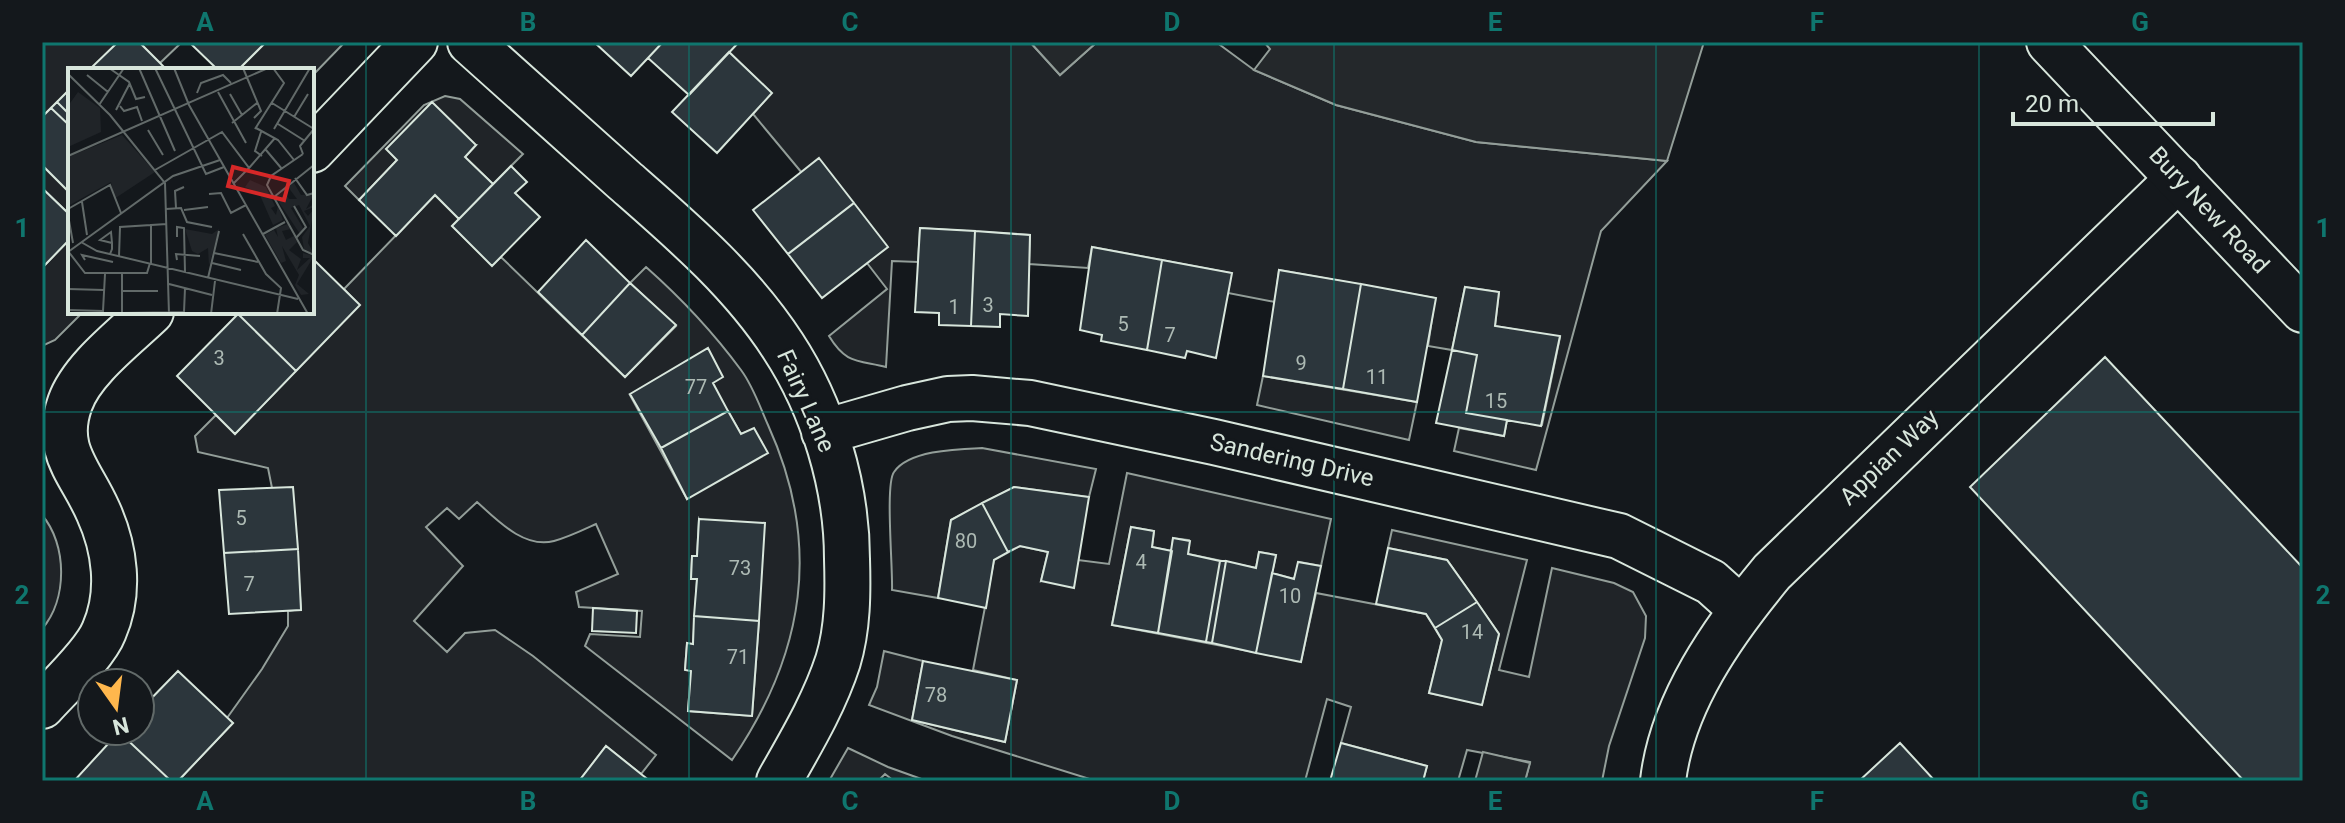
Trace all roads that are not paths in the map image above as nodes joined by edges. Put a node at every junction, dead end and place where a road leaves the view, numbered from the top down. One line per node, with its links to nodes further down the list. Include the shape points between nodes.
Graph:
1 (415, 42): 4 (main road)
2 (470, 42): 9 (main road, Fairy Lane, via 711,259 783,346)
3 (2049, 42): 5 (main road, Bury New Road)
4 (314, 148)
5 (2179, 178): 6 (main road, Bury New Road); 10 (main road, Appian Way, via 1793,551)
6 (2303, 310)
7 (149, 314): 8 (main road, via 81,380)
8 (53, 422): 11 (main road, via 99,512 115,587 104,633)
9 (824, 432): 10 (main road, Sandering Drive, via 948,399 1030,403 1619,536 1711,582); 12 (main road, Fairy Lane, via 841,489 847,537 845,624 818,711)
10 (1741, 609): 13 (main road, Appian Way, via 1680,715)
11 (42, 706)
12 (779, 781)
13 (1663, 781)

